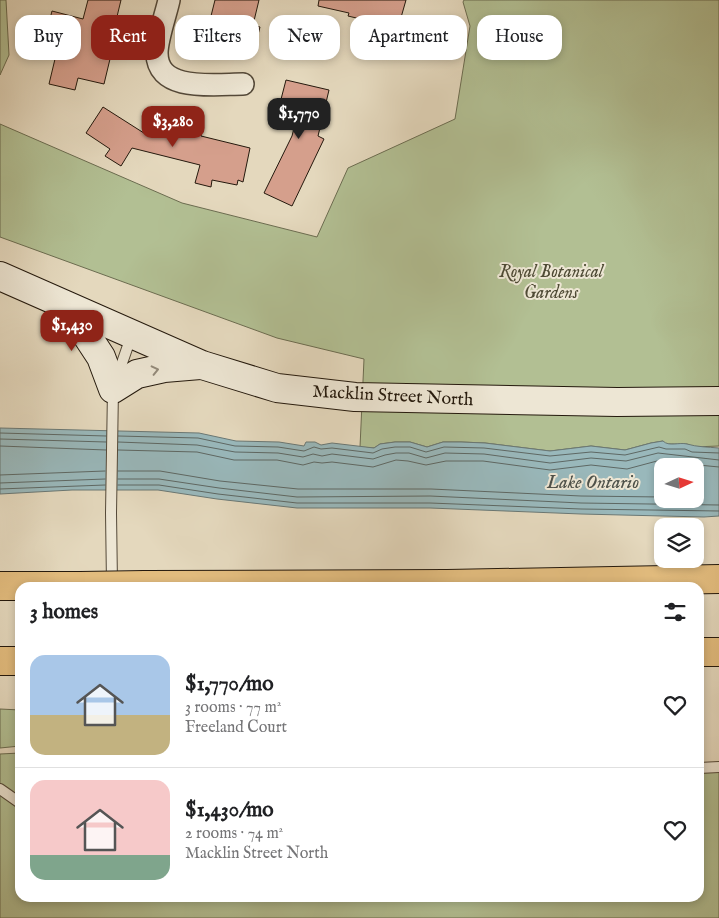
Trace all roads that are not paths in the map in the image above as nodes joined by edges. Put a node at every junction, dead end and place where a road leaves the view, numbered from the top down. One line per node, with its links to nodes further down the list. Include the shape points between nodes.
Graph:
1 (169, 0): 2 (street, via 157,52 158,63 164,73 182,83)
2 (243, 84)
3 (0, 276): 4 (street, Macklin Street North)
4 (54, 300): 5 (street, Macklin Street North); 7 (street, via 80,325 101,357)
5 (132, 334): 6 (street, Macklin Street North); 7 (lane)
6 (202, 365): 7 (street, one-way to 6, via 137,374); 8 (street, Macklin Street North, via 277,388 355,397)
7 (113, 400): 10 (lane)
8 (719, 401)
9 (719, 579): 11 (highway, bridge)
10 (112, 582)
11 (550, 582)
12 (0, 586): 13 (highway, bridge)
13 (15, 586)
14 (704, 652): 15 (highway)
15 (719, 652)
16 (0, 661): 17 (highway)
17 (15, 661)
18 (719, 767): 19 (lane)
19 (704, 768)
20 (0, 789): 21 (lane)
21 (15, 800)

